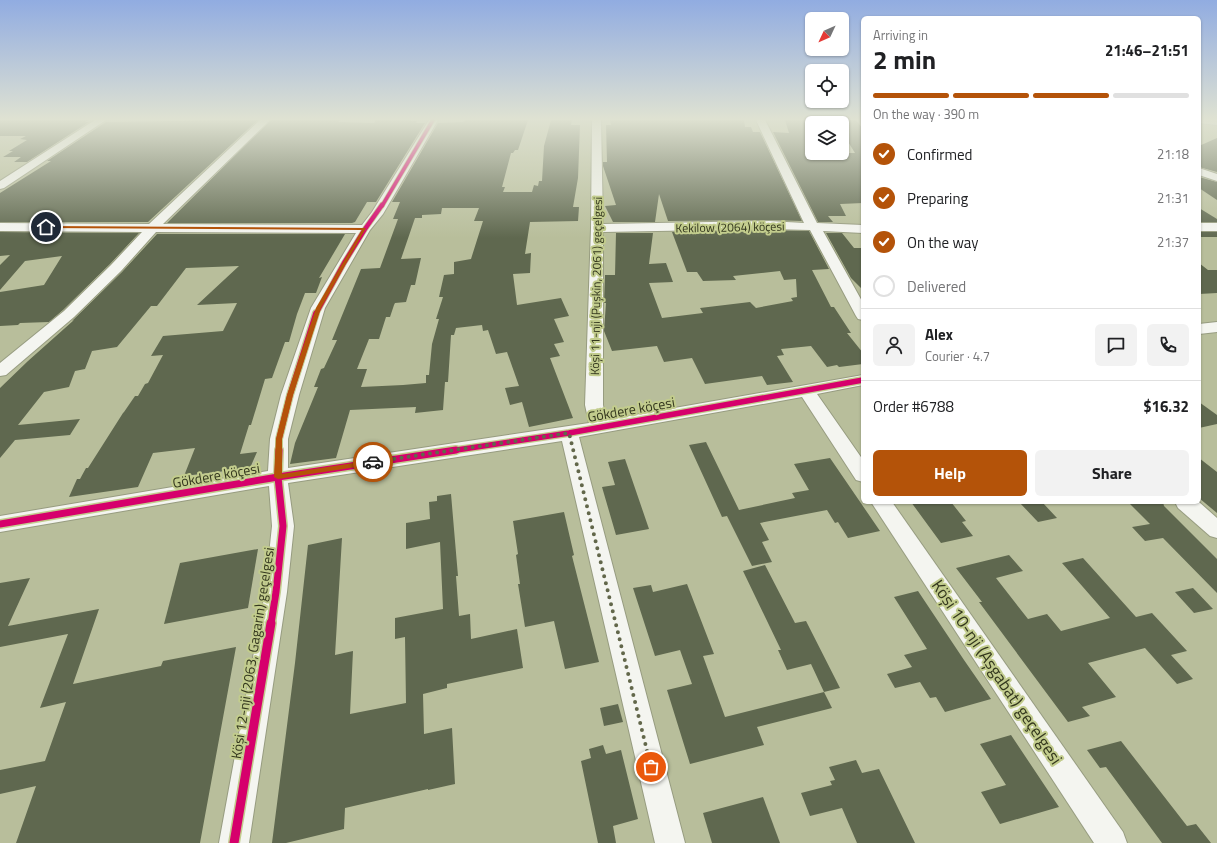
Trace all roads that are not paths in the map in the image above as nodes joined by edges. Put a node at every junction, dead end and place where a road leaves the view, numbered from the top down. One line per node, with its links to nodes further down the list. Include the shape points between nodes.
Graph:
1 (41, 159): 8 (street)
2 (224, 159): 12 (street)
3 (410, 159): 15 (street, Köşi 12-nji (2063, Gagarin) geçelgesi, via 377,214)
4 (596, 159): 13 (street, Köşi 11-nji (Puşkin, 2061) geçelgesi)
5 (780, 159): 14 (street)
6 (1201, 172): 7 (street)
7 (1217, 178)
8 (0, 186)
9 (0, 227): 12 (street)
10 (1201, 227): 11 (street)
11 (1217, 227)
12 (152, 228): 15 (street); 20 (street, via 69,314)
13 (597, 228): 14 (street, Kekilow (2064) köçesi, via 769,225); 23 (street, Köşi 11-nji (Puşkin, 2061) geçelgesi, via 594,405)
14 (814, 228): 16 (street, Kekilow (2064) köçesi); 17 (street)
15 (365, 229): 26 (street, Köşi 12-nji (2063, Gagarin) geçelgesi, via 318,308 290,395 279,439)
16 (861, 229)
17 (861, 312)
18 (1206, 328): 19 (street)
19 (1217, 338)
20 (0, 371)
21 (861, 380): 22 (street, Gökdere köçesi)
22 (806, 390): 23 (street, Gökdere köçesi); 25 (street)
23 (599, 427): 24 (street, Gökdere köçesi)
24 (569, 433): 26 (street, Gökdere köçesi); 32 (street)
25 (861, 472)
26 (278, 477): 29 (street, Gökdere köçesi); 31 (street, Köşi 12-nji (2063, Gagarin) geçelgesi, via 283,526 276,592)
27 (882, 504): 33 (street, Köşi 10-nji (Aşgabat) geçelgesi)
28 (1187, 504): 30 (street)
29 (0, 524)
30 (1217, 530)
31 (234, 843)
32 (670, 843)
33 (1112, 843)

